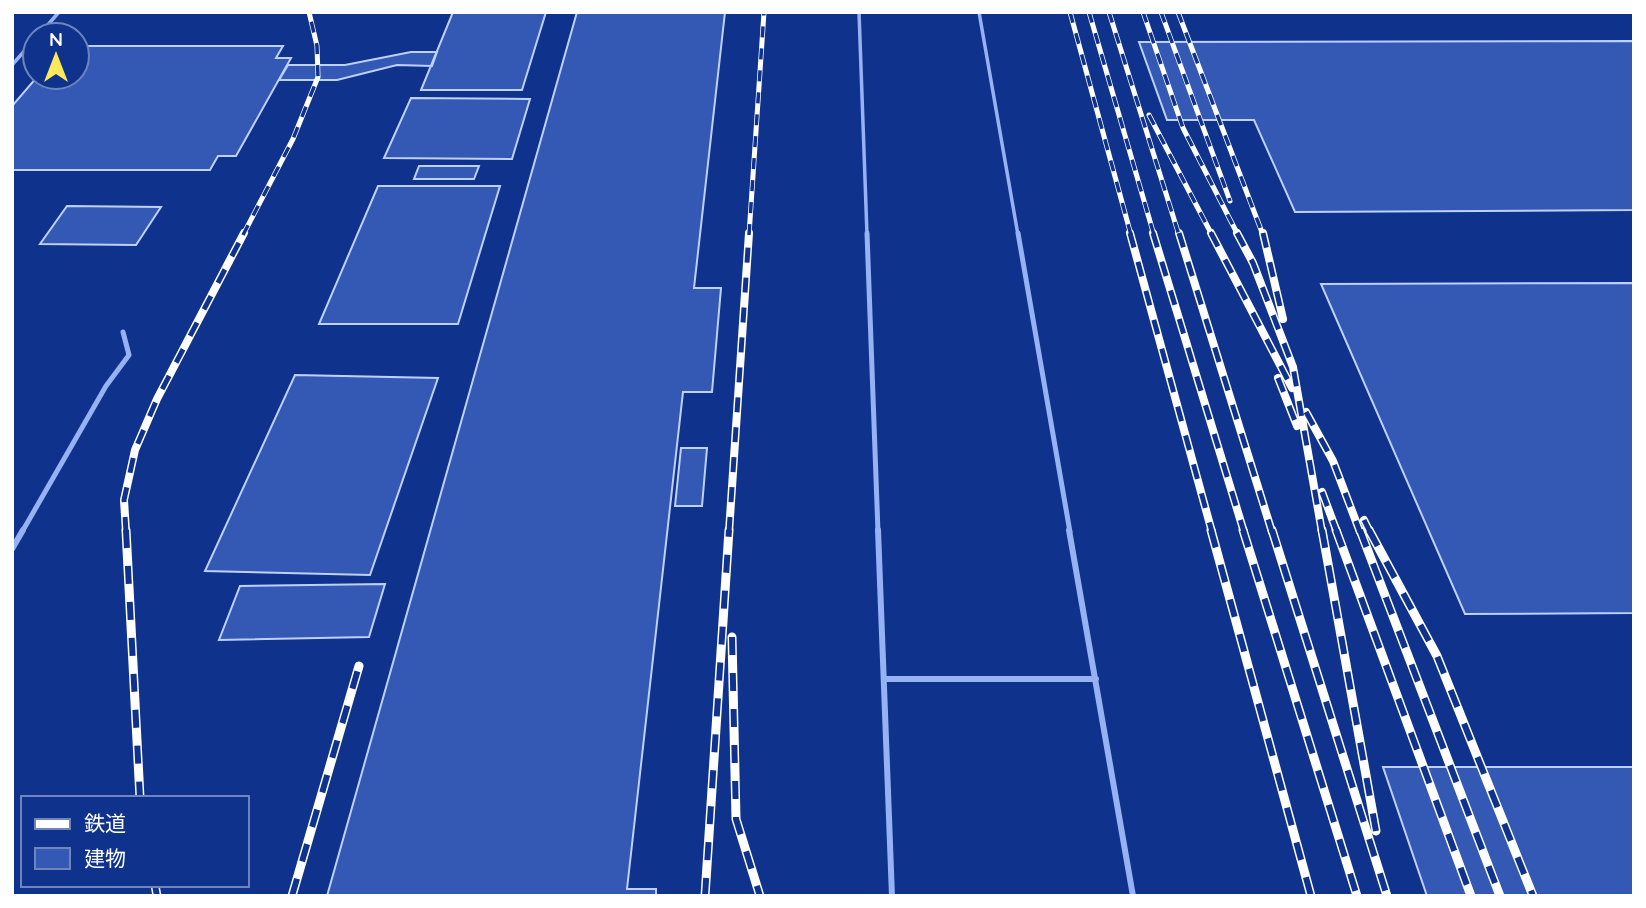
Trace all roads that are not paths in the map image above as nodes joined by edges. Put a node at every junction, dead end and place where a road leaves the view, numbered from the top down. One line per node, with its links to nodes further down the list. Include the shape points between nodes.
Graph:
1 (859, 12): 5 (lane)
2 (979, 12): 6 (lane)
3 (122, 332): 4 (lane, via 129,355 106,386)
4 (12, 549)
5 (884, 679): 6 (lane); 7 (lane)
6 (1096, 679): 8 (lane)
7 (892, 896)
8 (1133, 896)

